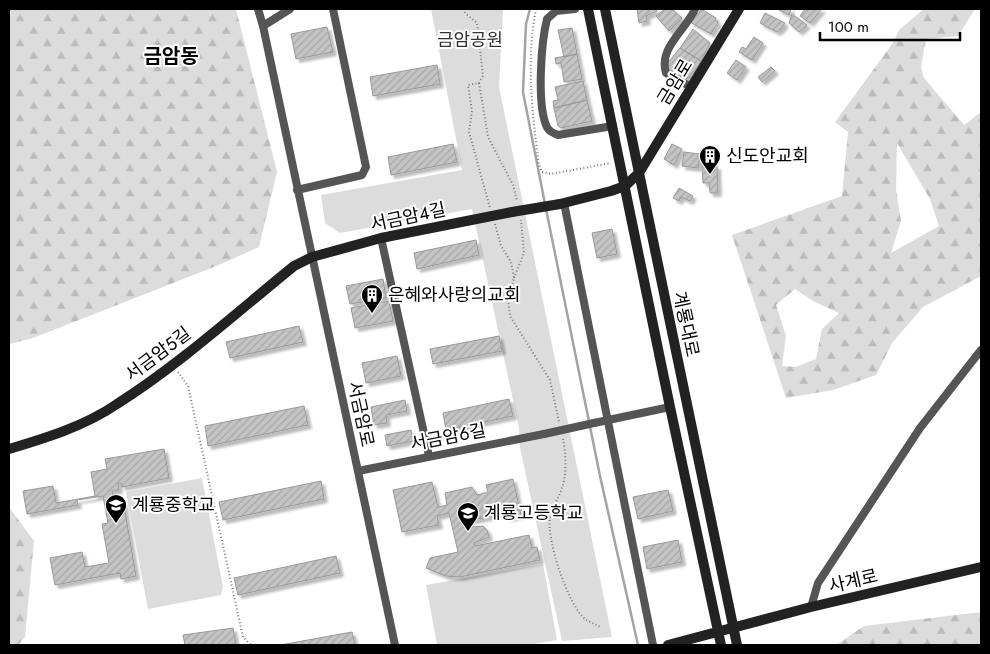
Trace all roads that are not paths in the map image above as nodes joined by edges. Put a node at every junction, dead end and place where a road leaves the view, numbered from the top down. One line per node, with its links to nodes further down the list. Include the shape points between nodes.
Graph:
1 (258, 9): 10 (street, 서금암로)
2 (290, 9): 10 (street)
3 (333, 9): 15 (street, via 366,167 362,175 351,179)
4 (575, 9): 12 (street, via 556,11 547,18 541,67 546,126 558,135)
5 (588, 9): 12 (main road, 계룡대로)
6 (605, 9): 13 (main road, 계룡대로)
7 (684, 9): 9 (street)
8 (739, 9): 11 (main road, 금암로)
9 (695, 10): 11 (street, via 665,55 664,64 666,73)
10 (264, 26): 15 (street, 서금암로)
11 (691, 88): 13 (main road, 금암로)
12 (613, 126): 14 (main road, 계룡대로)
13 (638, 172): 14 (main road); 27 (main road, 계룡대로)
14 (625, 186): 16 (main road); 20 (main road, 계룡대로)
15 (297, 190): 18 (street, 서금암로)
16 (562, 203): 17 (main road, 서금암4길, bridge, via 516,215 492,216); 21 (street)
17 (381, 238): 18 (main road, 서금암4길); 23 (street)
18 (312, 257): 22 (main road, 서금암5길, via 294,266 116,405 56,434); 24 (street, 서금암로)
19 (981, 350): 26 (street, via 920,428 818,583)
20 (670, 407): 21 (street); 28 (main road, 계룡대로)
21 (607, 420): 23 (street, 서금암6길, bridge); 30 (street)
22 (9, 449)
23 (429, 456): 24 (street, 서금암6길)
24 (358, 471): 29 (street, 서금암로)
25 (981, 567): 26 (main road, 사계로)
26 (810, 607): 27 (main road, 사계로)
27 (733, 630): 28 (main road, 사계로); 33 (main road, 계룡대로)
28 (719, 633): 31 (main road, 사계로); 32 (main road, 계룡대로)
29 (395, 645)
30 (653, 645)
31 (668, 645)
32 (721, 645)
33 (737, 645)

